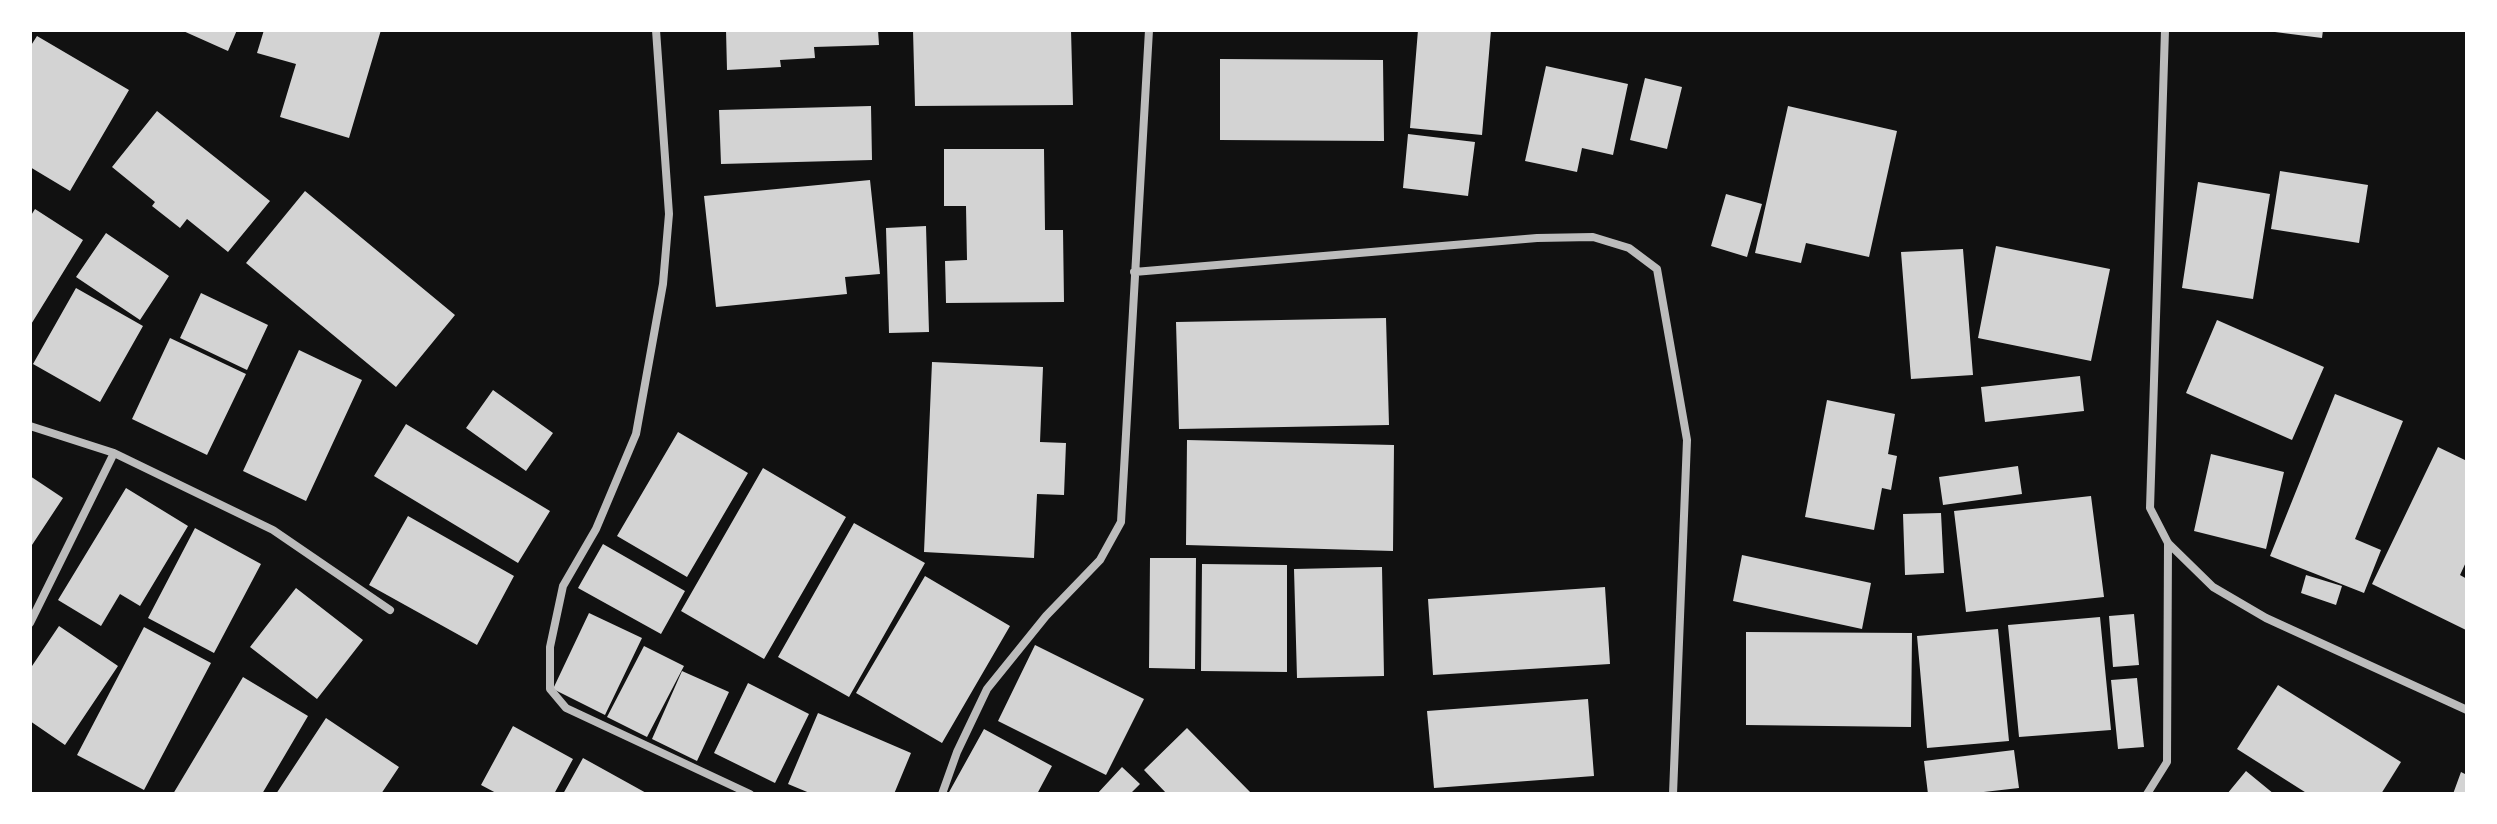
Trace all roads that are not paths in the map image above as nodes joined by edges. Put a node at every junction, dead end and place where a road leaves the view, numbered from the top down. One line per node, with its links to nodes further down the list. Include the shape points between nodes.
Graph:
1 (656, 30): 11 (street, via 669,214 663,284 636,434 596,529 563,586 550,647 550,689 566,708)
2 (1149, 30): 4 (street)
3 (2165, 30): 7 (street, via 2150,508)
4 (1134, 272): 12 (street, via 1121,522 1100,560 987,689); 13 (street, via 1593,237 1629,248 1657,269 1687,440)
5 (30, 426): 6 (street)
6 (114, 453): 8 (street, via 273,530); 9 (street)
7 (2168, 543): 10 (street, via 2213,587 2266,618); 14 (street, via 2167,762)
8 (390, 610)
9 (30, 623)
10 (2467, 710)
11 (750, 794)
12 (942, 794)
13 (1673, 794)
14 (2147, 794)

